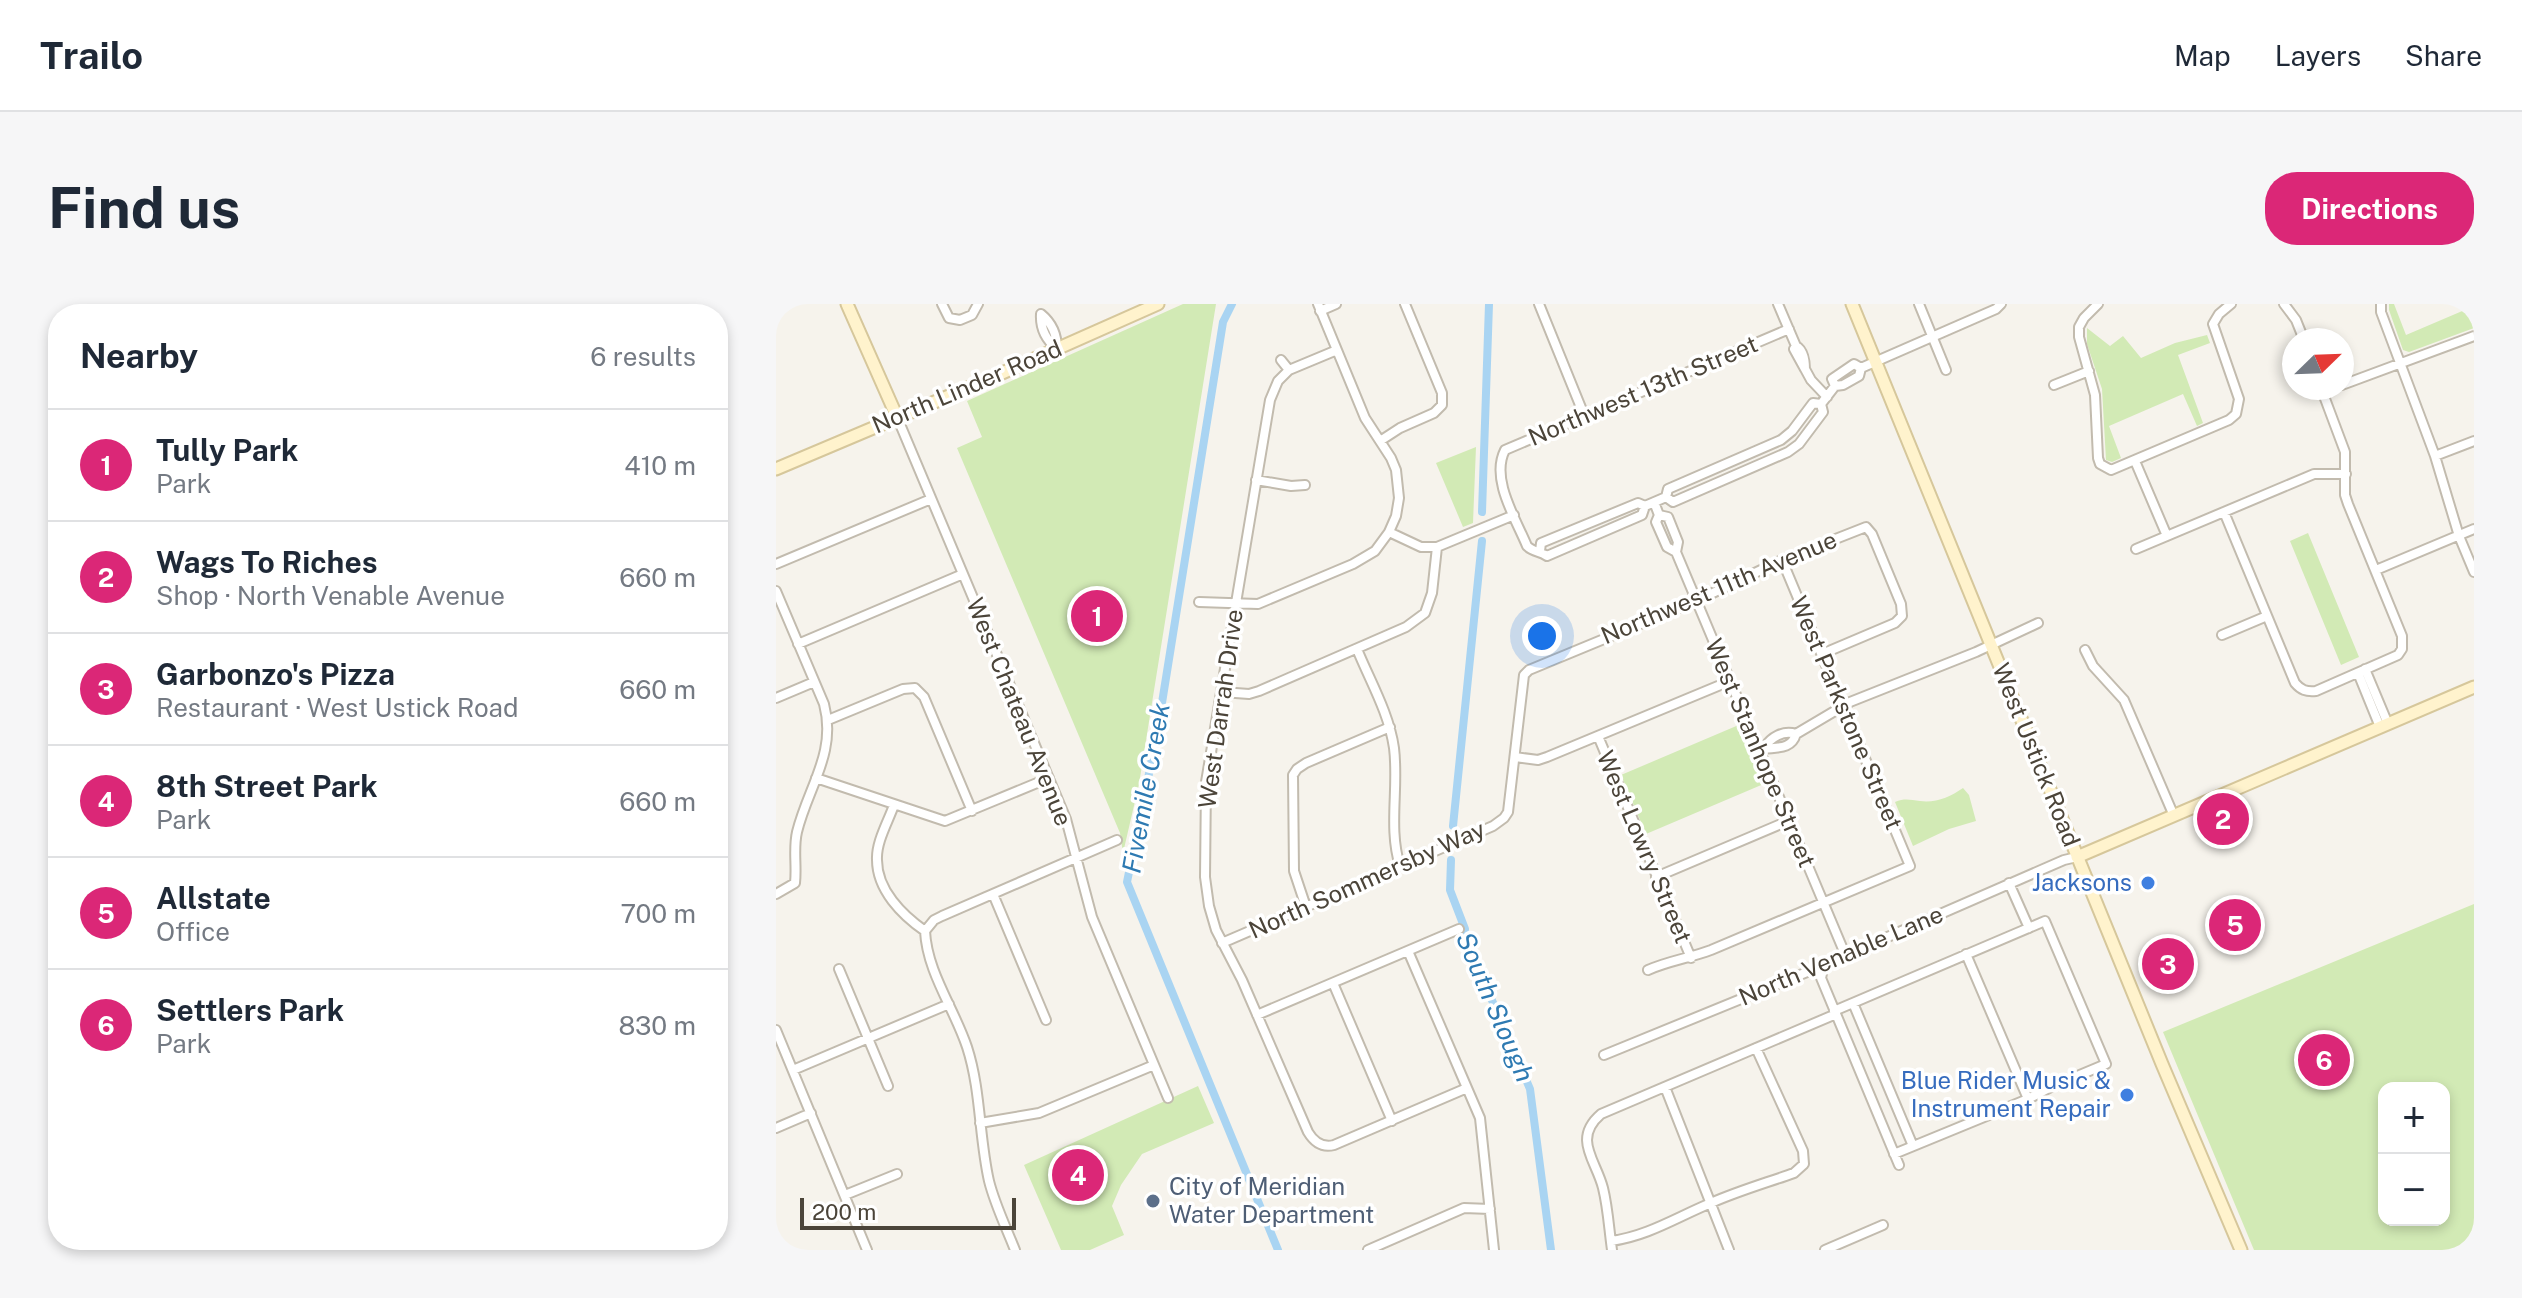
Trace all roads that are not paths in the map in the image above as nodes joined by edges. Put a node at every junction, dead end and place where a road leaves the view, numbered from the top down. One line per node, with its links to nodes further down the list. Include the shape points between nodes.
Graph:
1 (847, 304): 35 (main road)
2 (942, 304): 16 (street, via 953,320 972,315)
3 (1037, 304): 22 (street, via 1049,320)
4 (1158, 304): 22 (main road, North Linder Road)
5 (1336, 304): 17 (street)
6 (1405, 304): 36 (street, via 1442,393 1442,405)
7 (1539, 304): 34 (street)
8 (1778, 304): 19 (street)
9 (1852, 304): 25 (main road, West Ustick Road)
10 (1919, 304): 21 (street)
11 (2001, 304): 21 (street)
12 (2098, 304): 29 (street, via 2079,327)
13 (2231, 304): 39 (street, via 2213,324 2239,399 2236,414)
14 (2284, 304): 18 (street)
15 (2381, 304): 26 (street)
16 (978, 306)
17 (1319, 307): 23 (street)
18 (2299, 328)
19 (1789, 329): 32 (street, via 1799,363); 34 (street, Northwest 13th Street)
20 (2474, 336): 26 (street)
21 (1932, 337): 25 (street); 28 (street)
22 (1057, 349): 35 (main road, North Linder Road)
23 (1337, 350): 27 (street); 36 (street)
24 (1281, 360): 27 (street)
25 (1875, 362): 32 (street, via 1861,368 1854,364 1838,373); 70 (main road, West Ustick Road)
26 (2400, 363): 30 (street); 38 (street)
27 (1289, 370): 42 (street, West Darrah Drive, via 1270,400)
28 (1946, 370)
29 (2089, 371): 31 (street); 39 (street, via 2098,458 2106,469 2115,470)
30 (2354, 380)
31 (2054, 385)
32 (1824, 400): 44 (street, via 1813,403 1781,440 1668,489); 44 (street, via 1811,431 1788,452 1673,502)
33 (2328, 400): 41 (street, via 2345,452)
34 (1584, 415): 49 (street, Northwest 13th Street, via 1505,450 1504,491)
35 (897, 417): 40 (main road, North Linder Road); 45 (street, West Chateau Avenue)
36 (1380, 441): 51 (street, via 1399,483)
37 (2474, 441): 38 (street)
38 (2435, 456): 53 (street)
39 (2135, 461): 52 (street)
40 (776, 469)
41 (2346, 474): 48 (street, via 2314,474); 59 (street, via 2345,495)
42 (1256, 480): 43 (street); 65 (street, West Darrah Drive)
43 (1305, 485)
44 (1666, 497): 46 (street)
45 (931, 499): 58 (street); 61 (street, West Chateau Avenue)
46 (1654, 502): 47 (street); 63 (street, West Stanhope Street, via 1656,522 1667,547 1676,552)
47 (1645, 506): 56 (street, via 1638,503 1541,543); 56 (street, via 1642,515 1547,556)
48 (2224, 512): 52 (street); 66 (street)
49 (1514, 515): 54 (street); 56 (street, via 1527,546)
50 (2474, 529): 53 (street)
51 (1389, 532): 54 (street, via 1421,547); 65 (street, via 1375,551 1353,564 1258,604)
52 (2167, 536): 55 (street)
53 (2459, 536): 59 (street); 60 (street)
54 (1437, 547): 71 (street, via 1425,613)
55 (2136, 549)
56 (1540, 551)
57 (1782, 560): 63 (street, Northwest 11th Avenue); 73 (street, West Parkstone Street); 73 (street, Northwest 11th Avenue, via 1866,527 1872,534 1902,616)
58 (776, 564)
59 (2376, 570): 75 (street, via 2402,636 2402,649 2394,658)
60 (2474, 572)
61 (963, 574): 69 (street); 89 (street, West Chateau Avenue)
62 (776, 591): 69 (street)
63 (1696, 601): 74 (street, Northwest 11th Avenue); 76 (street, West Stanhope Street)
64 (1199, 602): 65 (street)
65 (1236, 605): 79 (street, West Darrah Drive)
66 (2267, 616): 68 (street); 75 (street, via 2295,683 2304,691)
67 (2038, 623): 70 (street)
68 (2222, 635)
69 (798, 644): 77 (street)
70 (1990, 644): 81 (street); 95 (main road, West Ustick Road)
71 (1357, 649): 79 (street, via 1259,691); 84 (street)
72 (2085, 650): 92 (street, via 2124,700)
73 (1822, 654): 81 (street, West Parkstone Street)
74 (1529, 670): 87 (street, North Sommersby Way, via 1524,675)
75 (2361, 671): 83 (street)
76 (1730, 681): 85 (street); 86 (street, West Stanhope Street)
77 (814, 682): 80 (street); 82 (street)
78 (2474, 687): 83 (main road)
79 (1222, 692): 107 (street, West Darrah Drive, via 1206,782 1205,877)
80 (776, 698)
81 (1843, 706): 86 (street, via 1785,746); 102 (street, West Parkstone Street, via 1910,866)
82 (828, 720): 88 (street, via 829,738); 91 (street, via 915,688 924,697)
83 (2384, 725): 92 (main road)
84 (1390, 727): 97 (street, via 1394,849); 103 (street, via 1306,763 1293,775 1294,871)
85 (1598, 736): 87 (street, via 1538,760); 98 (street, West Lowry Street)
86 (1761, 749): 93 (street, West Stanhope Street)
87 (1515, 757): 97 (street, North Sommersby Way, via 1504,818)
88 (816, 778): 90 (street); 100 (street, via 797,832 795,883)
89 (1049, 778): 91 (street); 96 (street, West Chateau Avenue)
90 (894, 805): 91 (street, via 945,821); 106 (street, via 878,849 879,872 900,911)
91 (972, 811)
92 (2174, 816): 95 (main road)
93 (1788, 821): 98 (street); 102 (street, West Stanhope Street)
94 (1117, 840): 96 (street)
95 (2077, 857): 99 (street, North Venable Lane); 151 (main road, West Ustick Road)
96 (1075, 858): 101 (street); 125 (street, West Chateau Avenue, via 1092,917)
97 (1400, 866): 103 (street, North Sommersby Way)
98 (1656, 877): 111 (street, West Lowry Street)
99 (2009, 883): 104 (street); 109 (street, North Venable Lane)
100 (776, 894)
101 (993, 894): 106 (street, via 934,920); 120 (street)
102 (1823, 903): 109 (street, West Stanhope Street); 111 (street)
103 (1306, 907): 107 (street, North Sommersby Way)
104 (2029, 928): 110 (street); 131 (street, via 2045,921 2106,1064)
105 (1459, 929): 108 (street)
106 (925, 931): 117 (street, via 927,952)
107 (1222, 943): 119 (street, West Darrah Drive)
108 (1408, 951): 115 (street); 129 (street)
109 (1845, 954): 112 (street, North Venable Lane)
110 (1966, 954): 116 (street); 131 (street)
111 (1691, 958): 114 (street)
112 (1824, 964): 118 (street, via 1821,978); 124 (street, North Venable Lane)
113 (839, 969): 122 (street)
114 (1648, 970)
115 (1333, 983): 119 (street); 133 (street)
116 (1853, 1003): 118 (street); 136 (street)
117 (949, 1004): 122 (street); 134 (street, via 969,1057)
118 (1835, 1012): 123 (street); 137 (street)
119 (1257, 1015): 133 (street, West Darrah Drive, via 1313,1139 1334,1145)
120 (1046, 1020)
121 (776, 1030): 126 (street)
122 (868, 1038): 126 (street); 127 (street)
123 (1756, 1048): 128 (street); 141 (street, via 1803,1151 1804,1164 1794,1173)
124 (1604, 1055)
125 (1154, 1065): 130 (street, West Chateau Avenue); 134 (street, via 1039,1113)
126 (793, 1070): 132 (street)
127 (888, 1086)
128 (1665, 1087): 141 (street); 144 (street, via 1601,1114 1587,1131)
129 (1467, 1088): 133 (street); 142 (street, via 1480,1118)
130 (1168, 1098)
131 (2028, 1099): 136 (street)
132 (811, 1113): 135 (street); 140 (street)
133 (1392, 1121)
134 (980, 1123): 146 (street, via 992,1191)
135 (776, 1128)
136 (1913, 1146): 137 (street)
137 (1894, 1154): 138 (street)
138 (1899, 1165)
139 (897, 1174): 140 (street)
140 (845, 1195): 145 (street)
141 (1711, 1203): 144 (street); 149 (street)
142 (1490, 1209): 147 (street, via 1464,1208); 148 (street)
143 (1883, 1225): 150 (street)
144 (1611, 1245)
145 (867, 1250)
146 (1015, 1250)
147 (1368, 1250)
148 (1494, 1250)
149 (1729, 1250)
150 (1825, 1250)
151 (2241, 1250)

